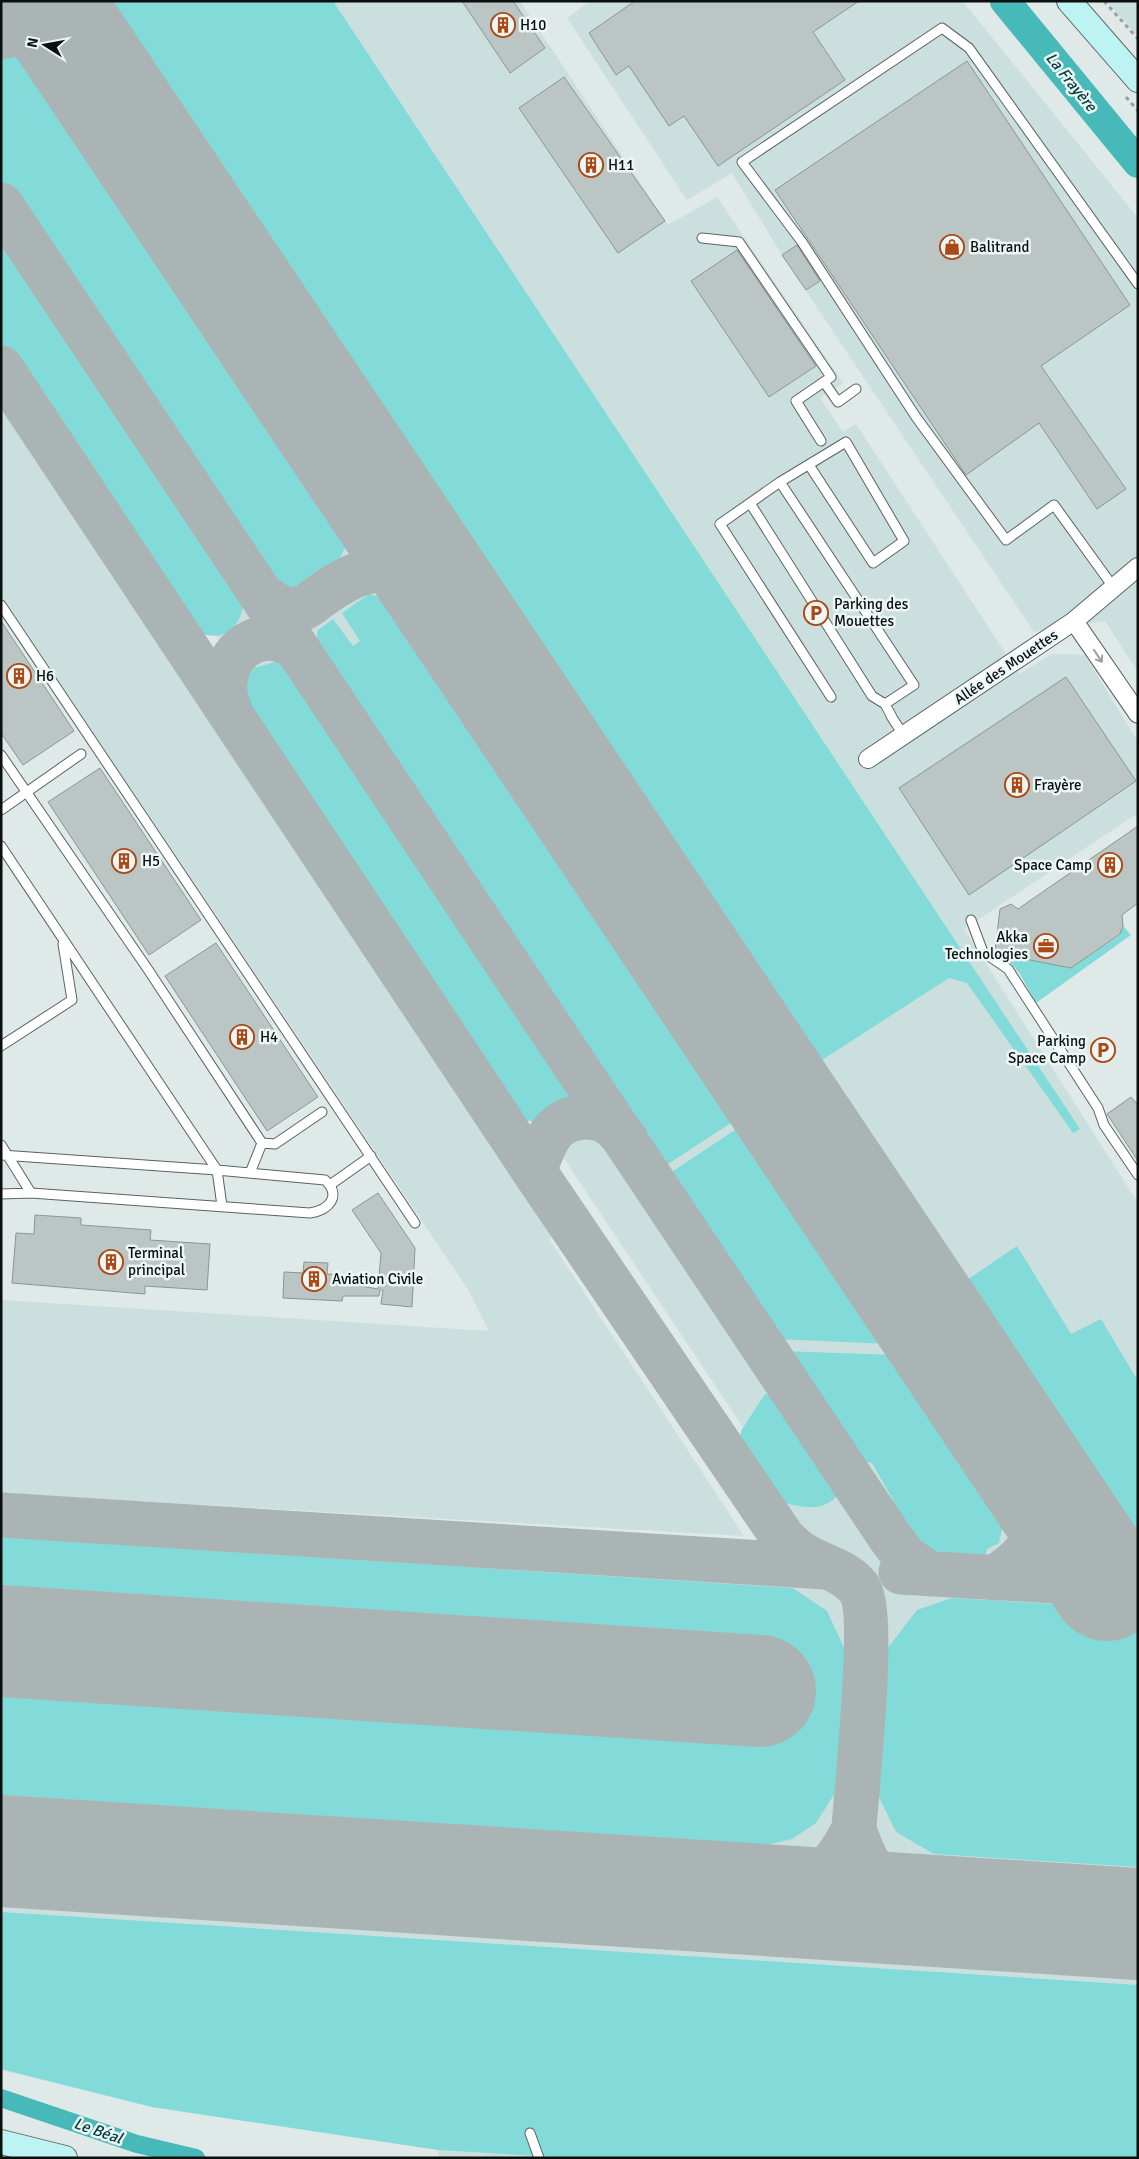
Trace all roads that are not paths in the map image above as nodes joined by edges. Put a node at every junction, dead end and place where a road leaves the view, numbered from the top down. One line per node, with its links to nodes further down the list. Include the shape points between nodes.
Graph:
1 (1069, 1): 2 (main road)
2 (1138, 80)
3 (702, 238): 5 (lane, via 740,242 831,377)
4 (1138, 284): 12 (lane, via 969,48 942,28 742,162 802,242 916,417 1006,540 1054,505)
5 (824, 382): 6 (lane, via 838,402); 7 (lane, via 796,401)
6 (856, 389)
7 (821, 441)
8 (809, 465): 8 (lane, via 846,442 904,541 873,563); 9 (lane)
9 (780, 482): 10 (lane); 16 (lane, via 914,685)
10 (750, 503): 15 (lane, via 720,524); 16 (lane, via 872,696)
11 (1138, 567): 12 (street, Allée des Mouettes)
12 (1114, 588): 14 (street, Allée des Mouettes)
13 (1, 605): 32 (lane)
14 (1074, 620): 17 (street, one-way to 17); 18 (street, Allée des Mouettes)
15 (831, 697)
16 (885, 704): 18 (lane)
17 (1138, 714)
18 (904, 736): 21 (street, Allée des Mouettes)
19 (81, 754): 22 (lane)
20 (1, 755): 22 (lane)
21 (868, 759)
22 (26, 793): 23 (lane); 29 (lane)
23 (1, 810)
24 (1, 846): 26 (lane)
25 (971, 920): 35 (lane, via 983,952 1008,969)
26 (62, 940): 27 (lane, via 72,1000); 33 (lane)
27 (1, 1046)
28 (322, 1112): 29 (lane, via 275,1144)
29 (262, 1143): 34 (lane)
30 (1, 1145): 31 (lane)
31 (5, 1156): 33 (lane); 37 (lane)
32 (370, 1156): 36 (lane); 40 (lane)
33 (217, 1170): 34 (lane); 39 (lane)
34 (250, 1173): 36 (lane, via 325,1180)
35 (1138, 1175)
36 (330, 1185): 39 (lane, via 333,1195 330,1204 322,1211 310,1213)
37 (31, 1193): 38 (lane); 39 (lane)
38 (1, 1194)
39 (222, 1206)
40 (415, 1223)
41 (530, 2133): 44 (lane)
42 (1, 2142): 43 (main road)
43 (65, 2158)
44 (539, 2158)

